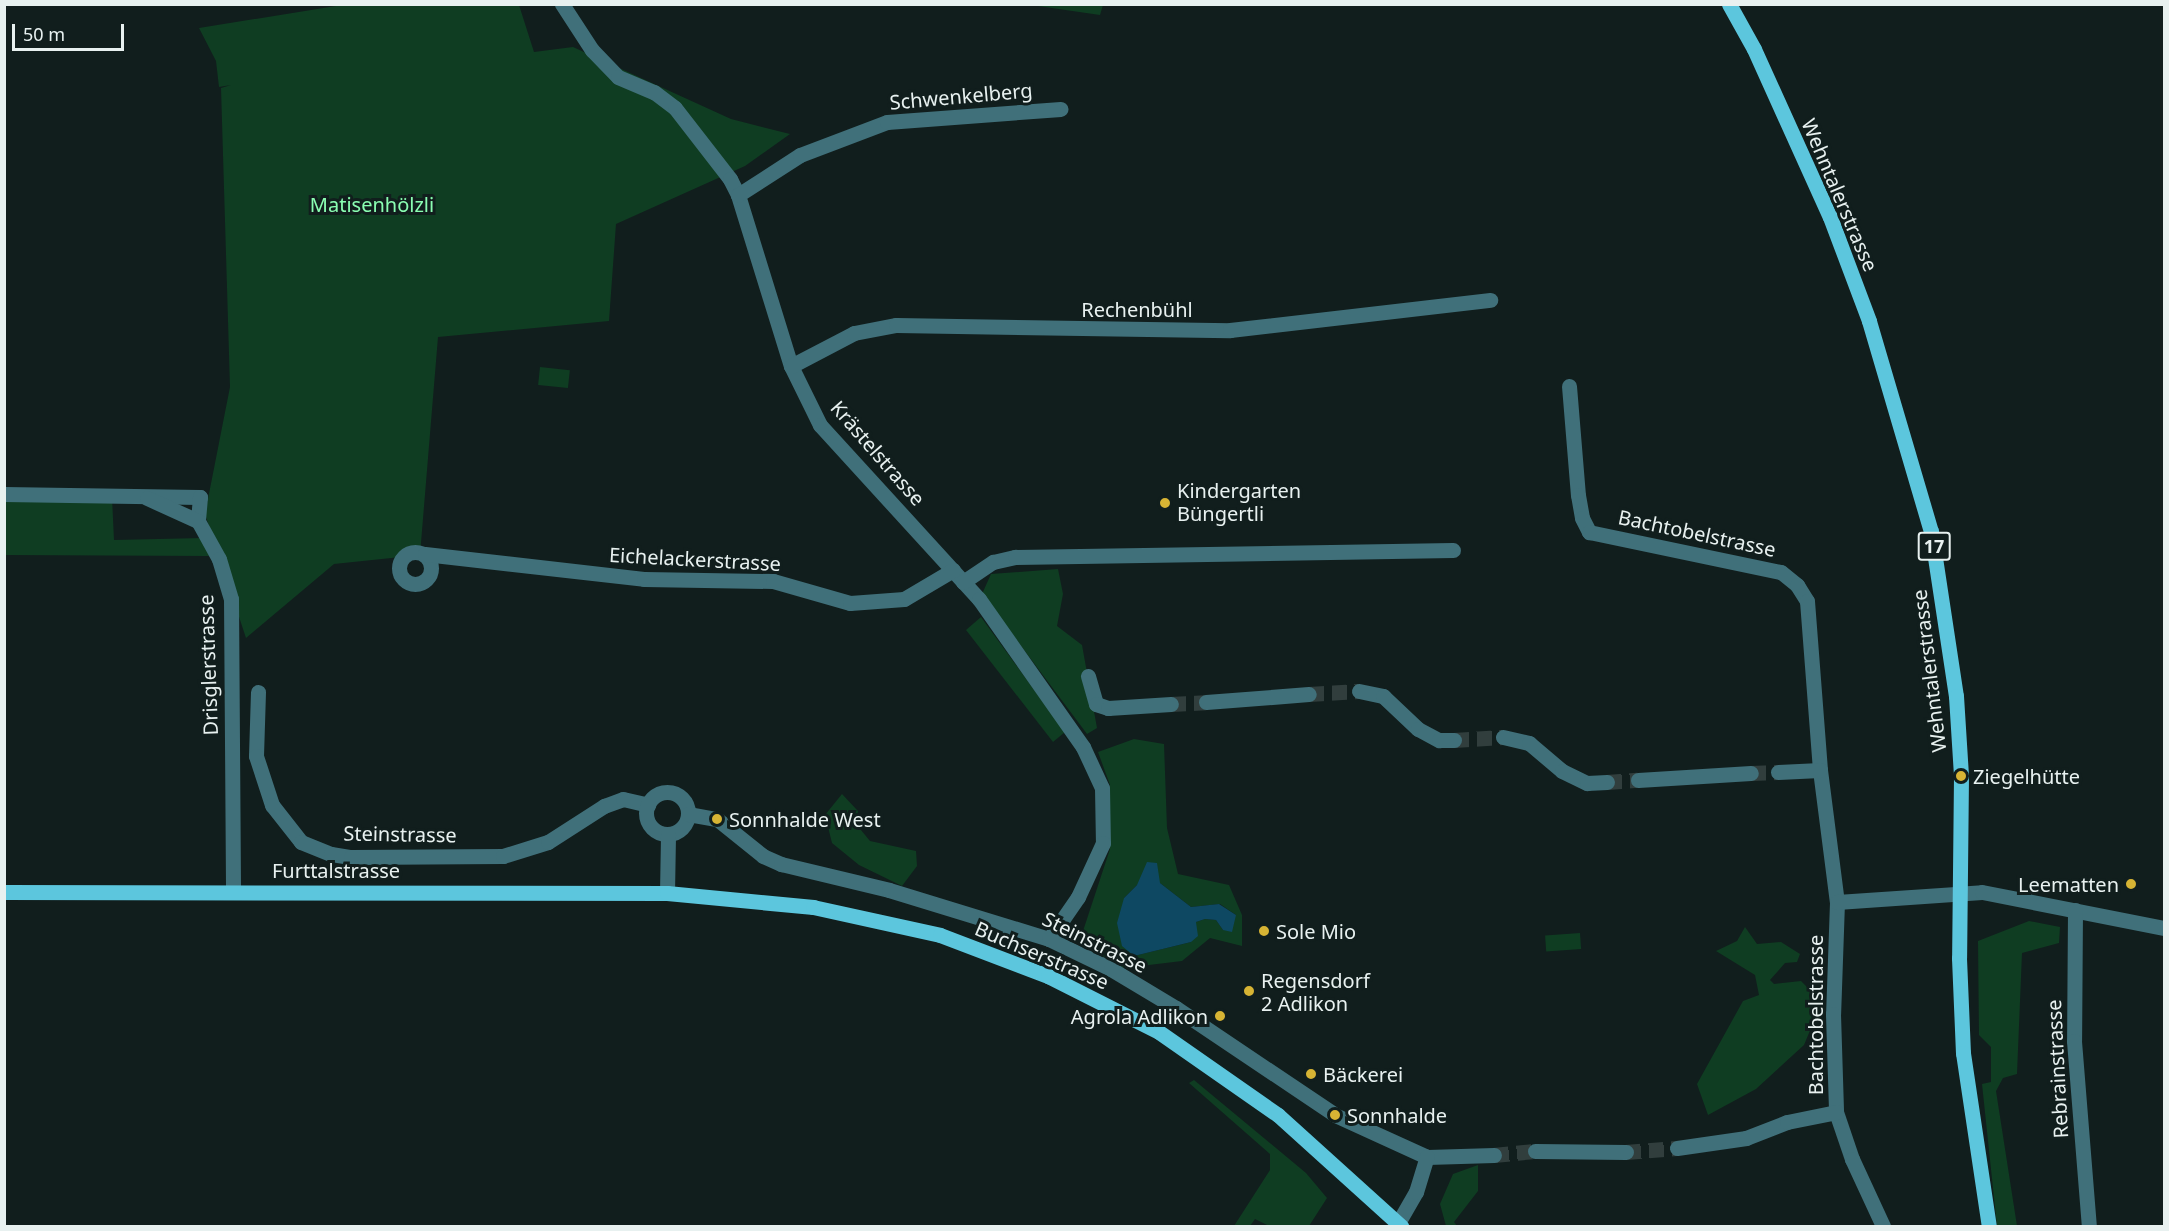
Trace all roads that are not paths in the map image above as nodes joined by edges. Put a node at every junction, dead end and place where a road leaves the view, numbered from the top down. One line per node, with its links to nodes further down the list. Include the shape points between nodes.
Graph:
1 (562, 4): 4 (street, Krästelstrasse, via 592,50 618,77 654,92 675,108)
2 (1729, 4): 32 (main road, Wehntalerstrasse / 17, via 1830,217 1880,355 1931,531 1956,696)
3 (1060, 109): 4 (street, Schwenkelberg, via 887,122 800,155)
4 (738, 195): 6 (street, Krästelstrasse)
5 (1490, 300): 6 (street, Rechenbühl, via 1230,330 896,325 854,333)
6 (790, 366): 13 (street, Krästelstrasse, via 820,425)
7 (1569, 386): 23 (street, Bachtobelstrasse, via 1580,507 1589,532 1745,562 1781,572 1797,585 1807,601)
8 (4, 494): 9 (street, Drisglerstrasse)
9 (142, 495): 10 (street); 10 (street, Drisglerstrasse, via 200,497)
10 (198, 521): 31 (street, Drisglerstrasse, via 219,559 231,599)
11 (1453, 550): 14 (street, via 1016,557 993,562)
12 (425, 554): 13 (street, Eichelackerstrasse, via 644,579 773,581 850,603 904,599)
13 (953, 570): 14 (street, Krästelstrasse)
14 (963, 582): 38 (street, Krästelstrasse, via 1073,729 1102,788 1103,843 1078,897)
15 (1088, 676): 20 (street, via 1096,704 1108,708)
16 (1359, 691): 22 (street, via 1383,696 1418,729 1439,740)
17 (258, 692): 28 (street, Steinstrasse, via 256,756 272,805 301,842 331,854 503,856 548,842 604,806 623,800)
18 (1309, 694): 19 (street)
19 (1206, 702)
20 (1171, 704)
21 (1503, 737): 27 (street, via 1529,743 1562,771 1587,783)
22 (1454, 740)
23 (1820, 770): 24 (street); 35 (street, Bachtobelstrasse)
24 (1778, 772)
25 (1751, 773): 26 (street)
26 (1638, 780)
27 (1607, 782)
28 (648, 805): 29 (street, via 658,794 671,793 683,801); 30 (street, via 648,822 655,831)
29 (688, 814): 30 (street, via 682,828); 38 (street, Steinstrasse, via 717,819 763,856 781,864 889,890)
30 (668, 834): 34 (street)
31 (233, 890): 33 (main road, Furttalstrasse); 34 (main road, Furttalstrasse)
32 (1962, 891): 35 (street); 36 (street, via 2002,894); 47 (main road, Wehntalerstrasse / 17, via 1959,958 1963,1053)
33 (4, 892)
34 (667, 894): 45 (main road, Buchserstrasse, via 813,907 940,935 1048,976 1159,1032 1268,1108)
35 (1837, 902): 39 (street, Bachtobelstrasse, via 1833,1014)
36 (2076, 910): 37 (street); 48 (street, Rebrainstrasse, via 2074,1041)
37 (2164, 928)
38 (1049, 939): 44 (street, Steinstrasse, via 1111,969 1176,1008 1335,1114)
39 (1836, 1112): 40 (street, via 1787,1122 1746,1138); 46 (street, Bachtobelstrasse)
40 (1677, 1148)
41 (1535, 1151): 42 (street)
42 (1626, 1152)
43 (1494, 1155): 44 (street)
44 (1427, 1157): 45 (street, via 1416,1192)
45 (1399, 1225)
46 (1883, 1227)
47 (1989, 1227)
48 (2089, 1227)

